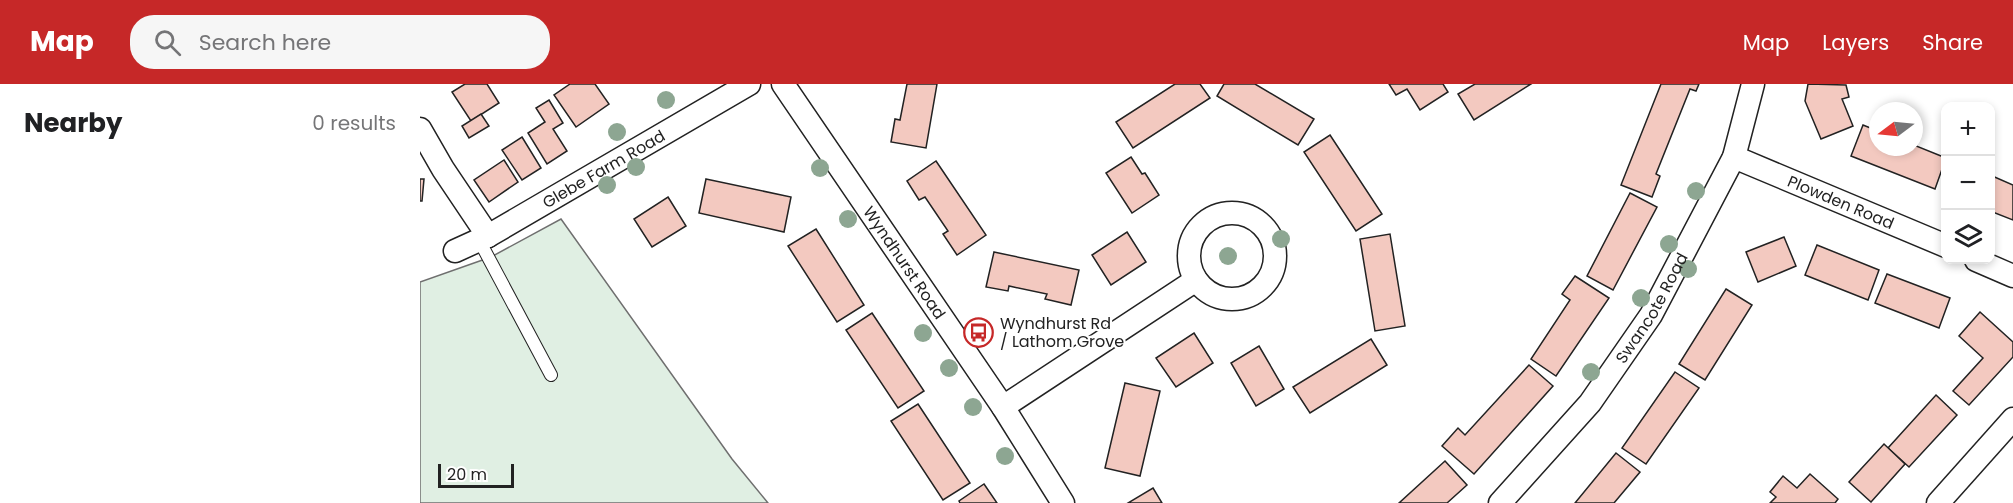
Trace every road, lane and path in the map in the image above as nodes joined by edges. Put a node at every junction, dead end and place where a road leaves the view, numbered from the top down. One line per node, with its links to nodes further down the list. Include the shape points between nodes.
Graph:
1 (749, 84): 6 (street, Glebe Farm Road)
2 (783, 84): 13 (street, Wyndhurst Road)
3 (1753, 84): 5 (street, Swancote Road)
4 (420, 129): 6 (street)
5 (1734, 157): 7 (street, Plowden Road); 16 (street, Swancote Road, via 1651,315 1590,403)
6 (483, 238): 8 (street, Glebe Farm Road); 12 (lane)
7 (1941, 244)
8 (455, 251)
9 (1985, 264): 10 (street)
10 (2013, 276)
11 (1196, 280): 13 (street)
12 (551, 375)
13 (1003, 407): 15 (street, Wyndhurst Road)
14 (2013, 418): 17 (street)
15 (1063, 503)
16 (1500, 503)
17 (1938, 503)

